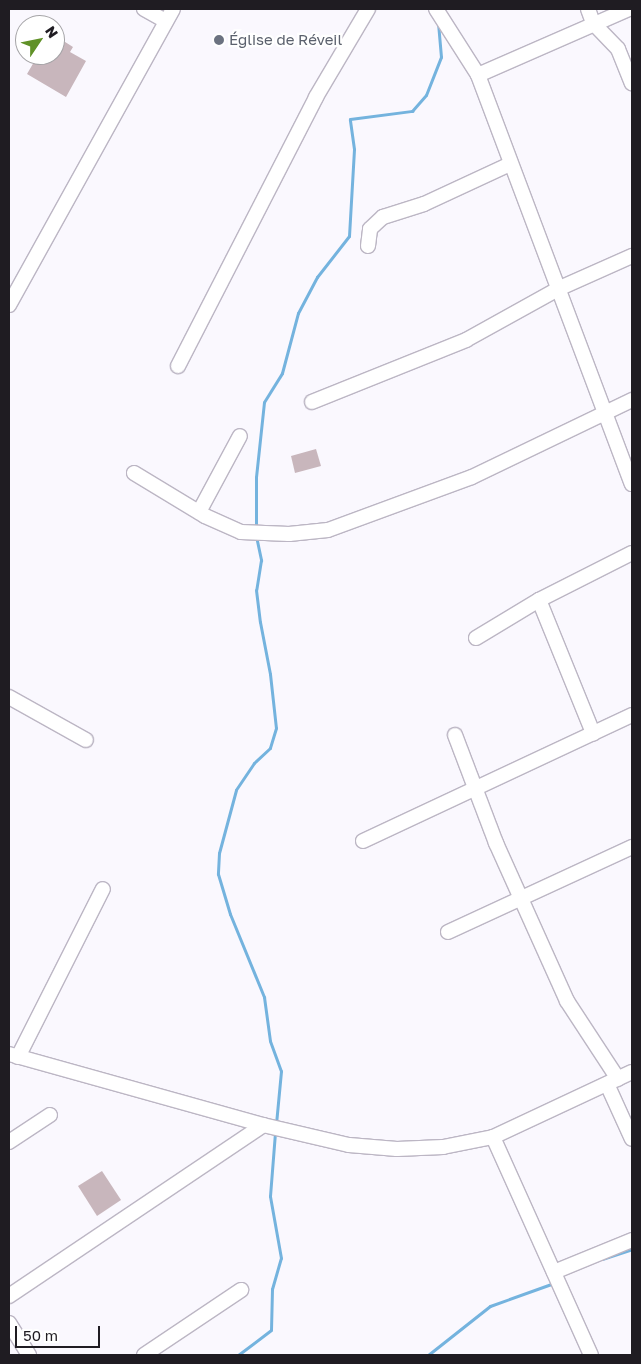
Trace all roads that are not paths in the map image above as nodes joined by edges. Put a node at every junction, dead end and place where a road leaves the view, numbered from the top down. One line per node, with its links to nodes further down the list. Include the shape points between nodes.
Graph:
1 (144, 9): 7 (street)
2 (173, 9): 7 (street)
3 (368, 9): 16 (street, via 316,97)
4 (436, 9): 9 (street)
5 (588, 9): 8 (street)
6 (628, 9): 8 (street)
7 (166, 21): 15 (street)
8 (593, 23): 9 (street); 10 (street, via 618,49)
9 (478, 75): 11 (street)
10 (632, 83)
11 (510, 164): 12 (street, via 424,204 383,217 370,229); 14 (street)
12 (368, 246)
13 (632, 256): 14 (street)
14 (560, 288): 18 (street, via 466,340); 19 (street)
15 (9, 305)
16 (178, 366)
17 (632, 400): 19 (street)
18 (312, 402)
19 (605, 412): 22 (street); 23 (street, via 472,477 328,530 265,534 241,532)
20 (240, 436): 23 (street)
21 (134, 473): 23 (street)
22 (632, 484)
23 (199, 512)
24 (632, 553): 25 (street)
25 (539, 600): 26 (street); 29 (street)
26 (476, 638)
27 (9, 696): 31 (street)
28 (632, 715): 29 (street)
29 (593, 733): 32 (street)
30 (455, 735): 32 (street)
31 (86, 740)
32 (477, 788): 33 (street); 36 (street, via 496,844)
33 (363, 841)
34 (632, 848): 36 (street)
35 (103, 888): 38 (street)
36 (522, 898): 37 (street); 40 (street, via 567,1001)
37 (448, 932)
38 (13, 1055): 42 (street)
39 (632, 1072): 40 (street)
40 (613, 1082): 43 (street); 44 (street)
41 (50, 1115): 45 (street)
42 (265, 1125): 43 (street, via 349,1145 396,1149 443,1148); 49 (street)
43 (493, 1137): 47 (street)
44 (632, 1139)
45 (9, 1142)
46 (632, 1240): 47 (street)
47 (554, 1272): 53 (street)
48 (242, 1290): 52 (street)
49 (9, 1296)
50 (9, 1324): 51 (street)
51 (29, 1355)
52 (144, 1355)
53 (591, 1355)

